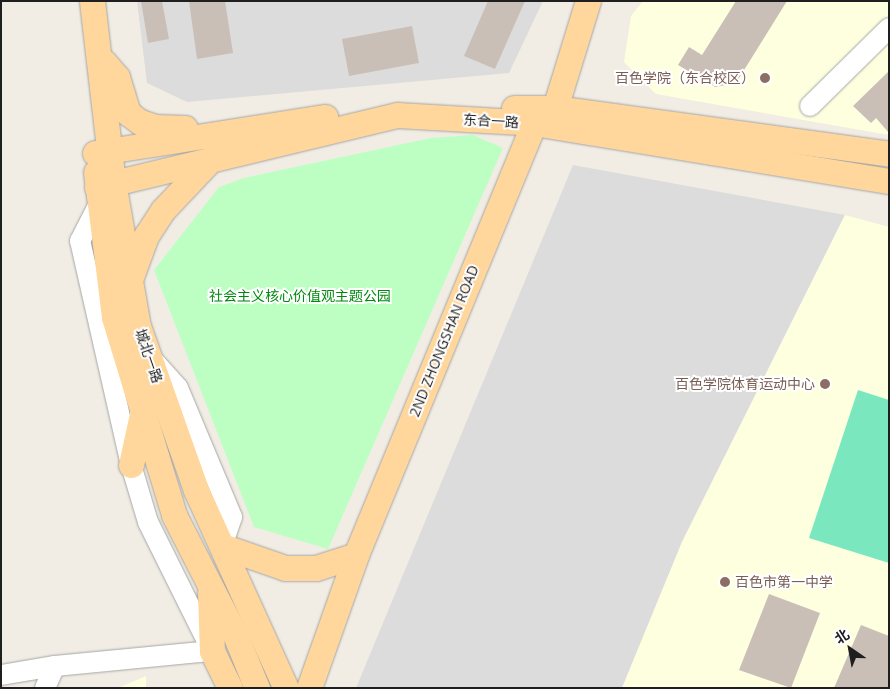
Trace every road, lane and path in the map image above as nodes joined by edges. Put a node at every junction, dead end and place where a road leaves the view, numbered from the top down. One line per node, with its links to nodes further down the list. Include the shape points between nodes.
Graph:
1 (75, 1): 10 (main road, 城北一路)
2 (92, 1): 5 (main road, 城北一路)
3 (588, 1): 7 (main road)
4 (889, 28): 6 (street)
5 (99, 56): 9 (main road, via 117,77 128,113 140,122 155,127); 10 (main road, 城北一路)
6 (810, 106)
7 (555, 108): 8 (main road); 9 (main road, 东合一路, via 399,106); 11 (main road, 东合一路)
8 (534, 123): 12 (main road, 东合一路, via 397,115); 13 (main road, 东合一路); 19 (main road, 2ND ZHONGSHAN ROAD)
9 (227, 132): 10 (main road, 东合一路)
10 (103, 151): 14 (main road, 城北一路)
11 (889, 154)
12 (210, 159): 14 (main road, 东合一路); 15 (main road, via 163,210 146,236)
13 (889, 181)
14 (103, 191): 15 (main road, 城北一路); 16 (main road, 城北一路, via 114,317); 17 (street, via 80,241)
15 (130, 280): 18 (main road, 城北一路, via 138,326 196,490)
16 (143, 412): 17 (main road); 20 (main road, 城北一路, via 174,515)
17 (131, 465): 21 (street, via 148,522)
18 (222, 546): 19 (main road, via 285,568 316,568); 27 (main road, 城北一路)
19 (356, 555): 28 (main road, 2ND ZHONGSHAN ROAD)
20 (210, 585): 21 (main road); 26 (main road, 城北一路)
21 (212, 651): 22 (street); 25 (main road)
22 (55, 666): 23 (street); 24 (street)
23 (1, 675)
24 (45, 688)
25 (230, 688)
26 (257, 688)
27 (286, 688)
28 (309, 688)

